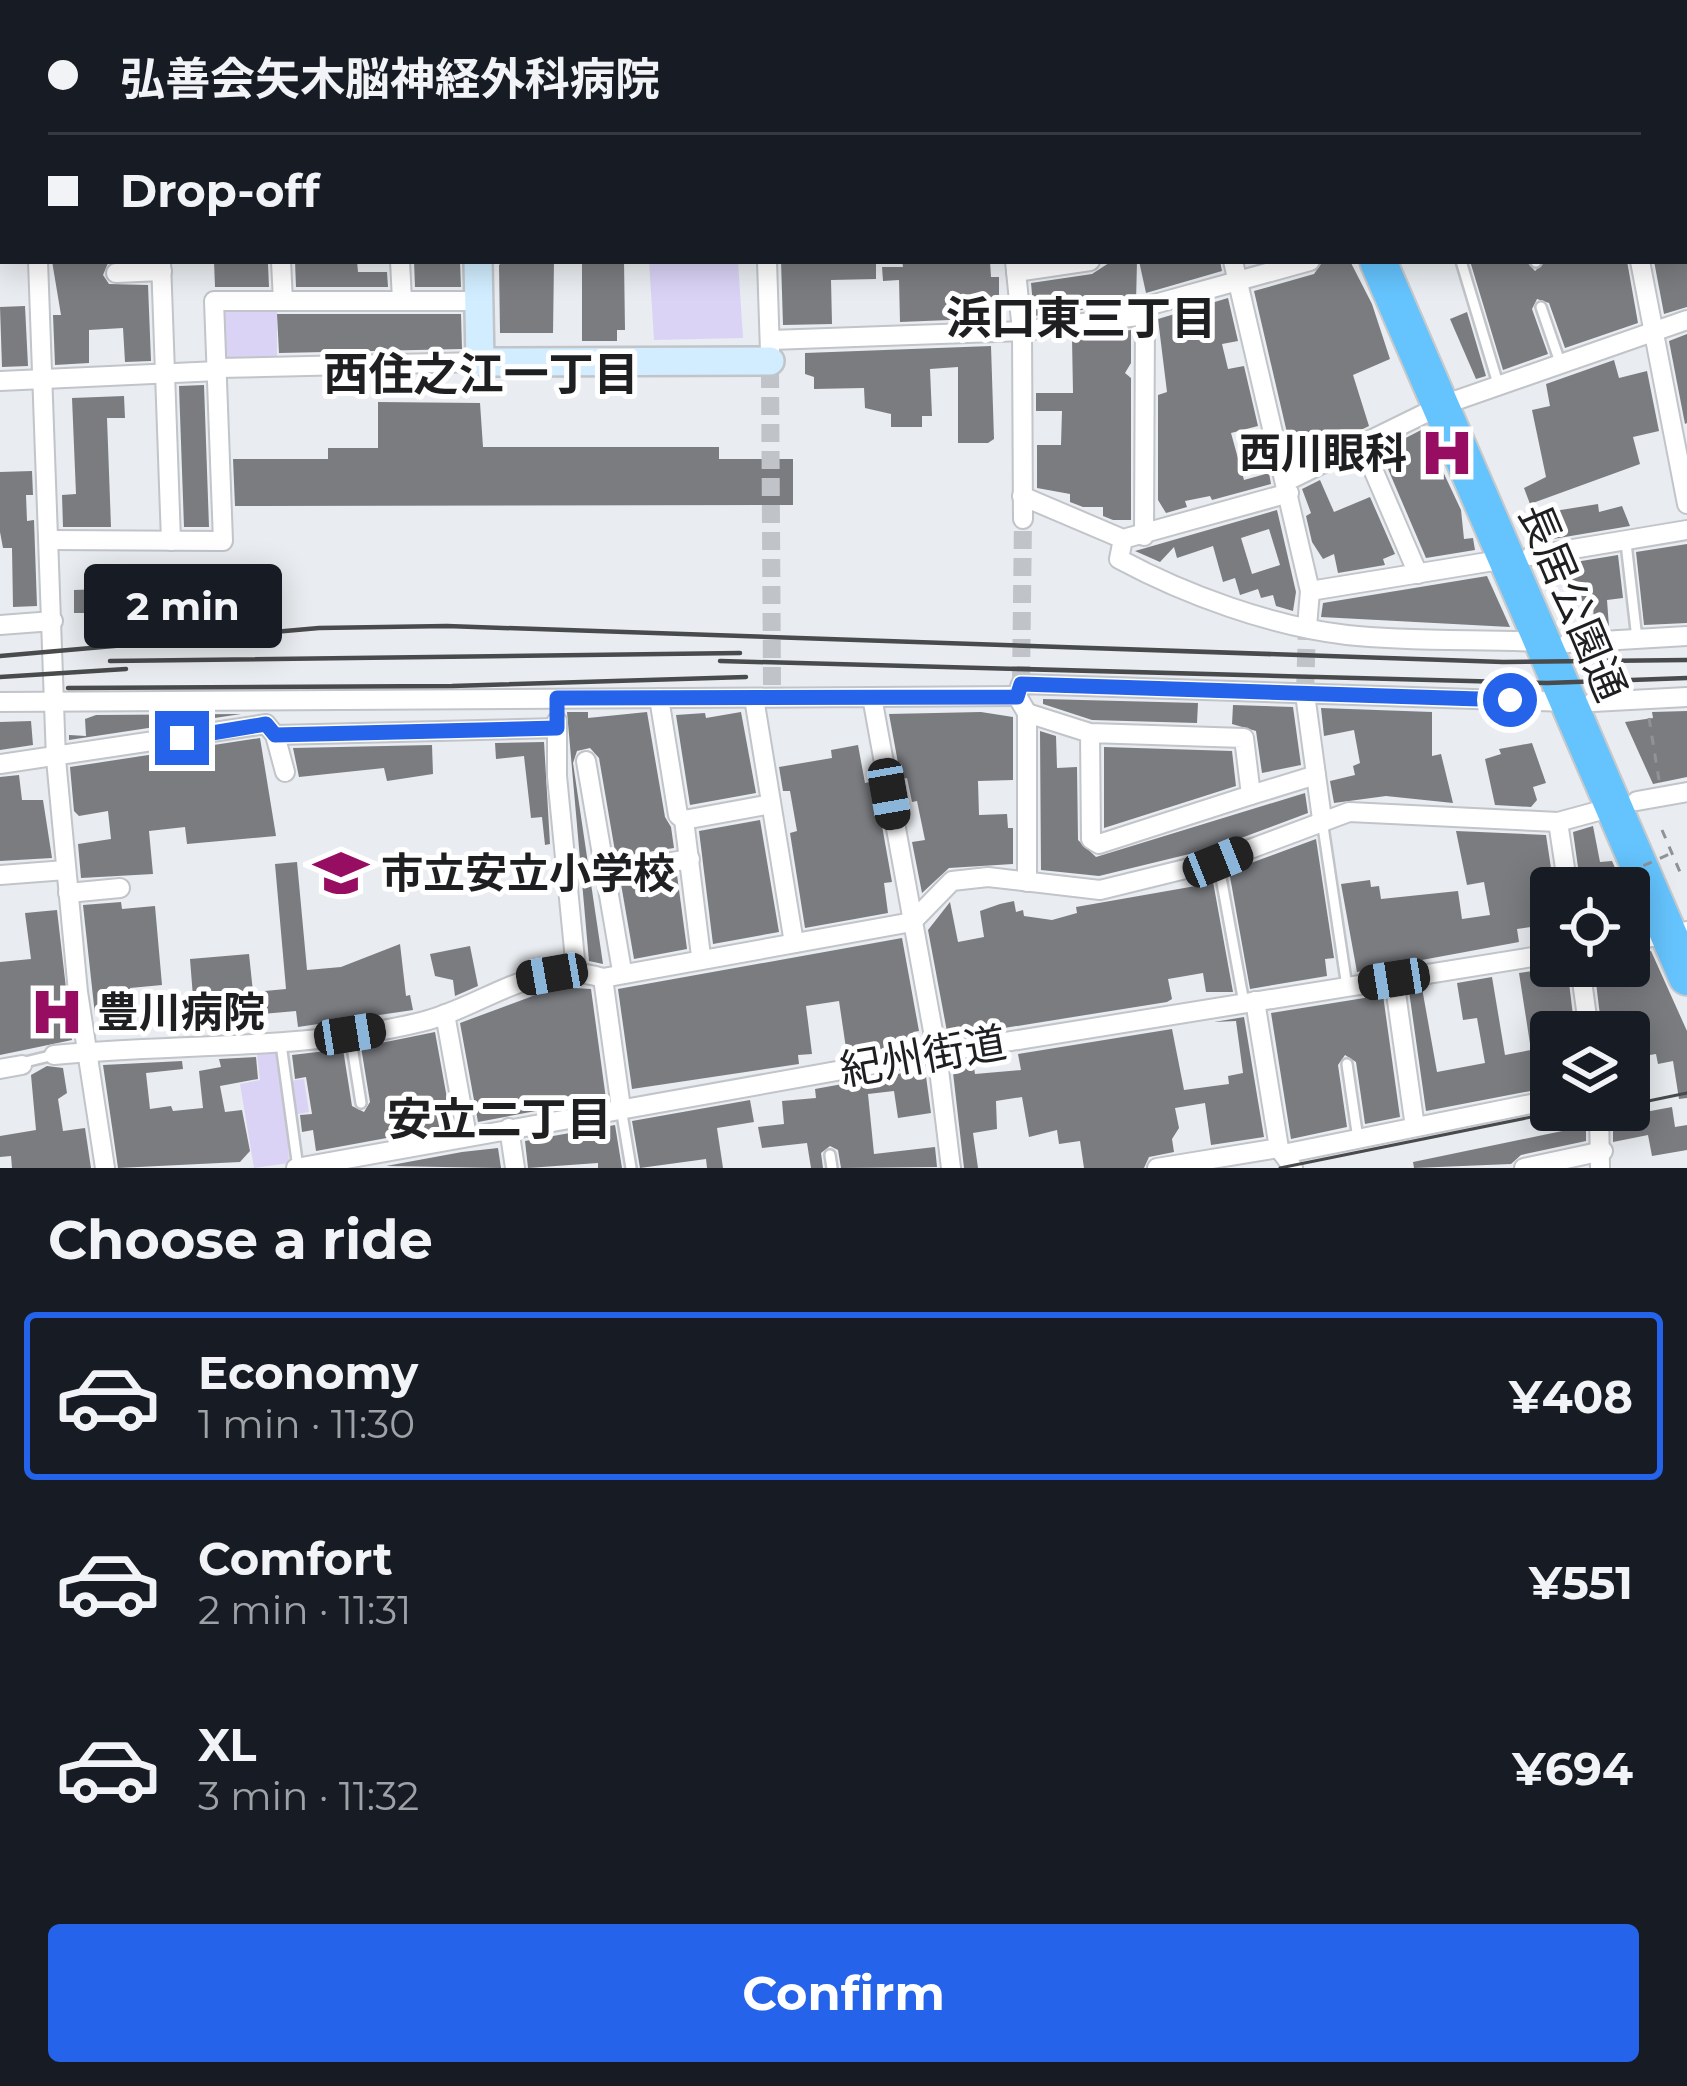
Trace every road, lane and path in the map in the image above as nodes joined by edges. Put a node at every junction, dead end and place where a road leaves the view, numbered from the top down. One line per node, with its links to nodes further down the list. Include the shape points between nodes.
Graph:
1 (38, 264): 30 (street)
2 (281, 264): 17 (street)
3 (400, 264): 16 (street)
4 (478, 264): 18 (street)
5 (767, 264): 24 (street)
6 (1045, 264): 13 (street)
7 (1288, 264): 14 (street)
8 (1380, 264): 34 (highway, 長居公園通)
9 (1402, 264): 34 (highway, 長居公園通)
10 (1462, 264): 33 (lane)
11 (1641, 264): 23 (street)
12 (161, 266): 15 (street); 28 (street)
13 (1015, 266): 22 (street)
14 (1236, 271): 20 (street, via 1151,305); 38 (street)
15 (116, 273)
16 (402, 300): 17 (street); 18 (street)
17 (283, 301): 27 (street, via 214,301)
18 (479, 301): 25 (street)
19 (1541, 307): 26 (lane)
20 (1144, 315): 22 (street); 43 (street)
21 (1687, 320): 23 (street)
22 (1022, 331): 24 (street); 39 (street)
23 (1655, 332): 26 (street); 32 (street)
24 (770, 357): 25 (street)
25 (481, 362): 27 (street)
26 (1561, 365): 33 (street)
27 (218, 370): 28 (street); 46 (street, via 223,541)
28 (165, 373): 30 (street); 46 (street)
29 (1687, 376): 32 (street)
30 (44, 379): 31 (street); 45 (street)
31 (0, 380)
32 (1665, 383): 35 (street)
33 (1499, 387): 34 (street)
34 (1451, 402): 36 (street); 48 (highway, 長居公園通)
35 (1681, 442): 37 (street)
36 (1363, 446): 38 (street); 49 (street)
37 (1684, 474): 40 (street)
38 (1288, 487): 43 (street); 50 (street)
39 (1022, 496): 41 (street); 44 (street)
40 (1687, 504)
41 (1022, 519)
42 (1687, 530): 47 (street)
43 (1144, 536): 44 (street)
44 (1123, 539): 53 (street, via 1119,559 1147,574)
45 (50, 540): 46 (street); 51 (street)
46 (171, 541)
47 (1626, 542): 48 (street); 55 (lane)
48 (1518, 558): 49 (street); 56 (highway, 長居公園通)
49 (1418, 574): 50 (street)
50 (1310, 591): 53 (street)
51 (53, 622): 52 (street); 64 (street)
52 (0, 625)
53 (1307, 627): 56 (street)
54 (1687, 636): 55 (street)
55 (1636, 639): 56 (street)
56 (1555, 642): 66 (highway, 長居公園通)
57 (766, 693): 59 (street); 62 (street); 80 (street)
58 (1305, 694): 66 (street); 67 (street, via 1021,684); 76 (street)
59 (872, 697): 67 (street); 97 (street)
60 (1687, 697): 63 (street)
61 (557, 698): 62 (street); 64 (street); 68 (street)
62 (659, 698): 82 (street)
63 (1646, 698): 66 (street); 79 (path)
64 (56, 701): 65 (street); 71 (street)
65 (0, 702)
66 (1580, 702): 79 (highway, 長居公園通)
67 (1022, 705): 69 (street); 94 (street)
68 (557, 728): 70 (street); 72 (street)
69 (1090, 733): 78 (street, via 1244,738); 78 (street, via 1091,839 1099,844)
70 (275, 735): 71 (street, via 266,724); 75 (street)
71 (56, 759): 74 (street); 90 (street)
72 (556, 761): 73 (lane); 103 (street)
73 (586, 761): 91 (street)
74 (0, 764)
75 (285, 772)
76 (1316, 776): 78 (street); 81 (street)
77 (1687, 792): 79 (street)
78 (1251, 795)
79 (1637, 801): 83 (street); 98 (highway, 長居公園通)
80 (771, 804): 82 (street); 100 (street)
81 (1322, 819): 83 (street, via 1349,812); 87 (street); 107 (lane)
82 (684, 820): 86 (street)
83 (1558, 823): 88 (street)
84 (1662, 830): 85 (path)
85 (1672, 854): 89 (path, bridge); 93 (path)
86 (690, 859): 91 (street); 101 (street)
87 (1218, 862): 94 (street, via 1100,890); 108 (lane)
88 (1565, 867)
89 (1641, 867)
90 (66, 870): 92 (street); 96 (street)
91 (605, 872): 104 (street)
92 (0, 875)
93 (1683, 879)
94 (1027, 881): 97 (street, via 952,880)
95 (120, 888): 96 (street)
96 (68, 893): 112 (street)
97 (912, 922): 100 (street); 113 (street)
98 (1681, 929): 99 (street); 105 (highway, 長居公園通)
99 (1650, 936)
100 (794, 943): 101 (street)
101 (701, 956): 104 (street)
102 (1530, 957): 106 (street, 紀州街道)
103 (576, 970): 104 (street); 109 (street, via 527,978)
104 (612, 975): 120 (street)
105 (1687, 977)
106 (1394, 979): 107 (street, 紀州街道); 121 (street)
107 (1347, 986): 108 (street, 紀州街道)
108 (1250, 1002): 113 (street, 紀州街道); 126 (street)
109 (445, 1014): 110 (street); 123 (street)
110 (350, 1034): 111 (street); 118 (lane)
111 (280, 1039): 112 (street); 129 (lane)
112 (88, 1051): 114 (street); 128 (street)
113 (937, 1053): 120 (street, 紀州街道); 133 (street)
114 (54, 1055): 116 (lane)
115 (1347, 1064): 124 (lane)
116 (22, 1065): 117 (street)
117 (0, 1069)
118 (361, 1103)
119 (1530, 1104): 121 (street)
120 (621, 1108): 122 (street, 紀州街道); 131 (lane)
121 (1415, 1127): 124 (street)
122 (508, 1128): 123 (street, 紀州街道); 130 (street)
123 (466, 1136): 129 (street, 紀州街道)
124 (1358, 1139): 126 (street)
125 (830, 1155): 132 (lane)
126 (1285, 1157): 134 (street)
127 (1602, 1160): 135 (street)
128 (105, 1168)
129 (297, 1168)
130 (515, 1168)
131 (631, 1168)
132 (832, 1168)
133 (951, 1168)
134 (1157, 1168)
135 (1524, 1168)

